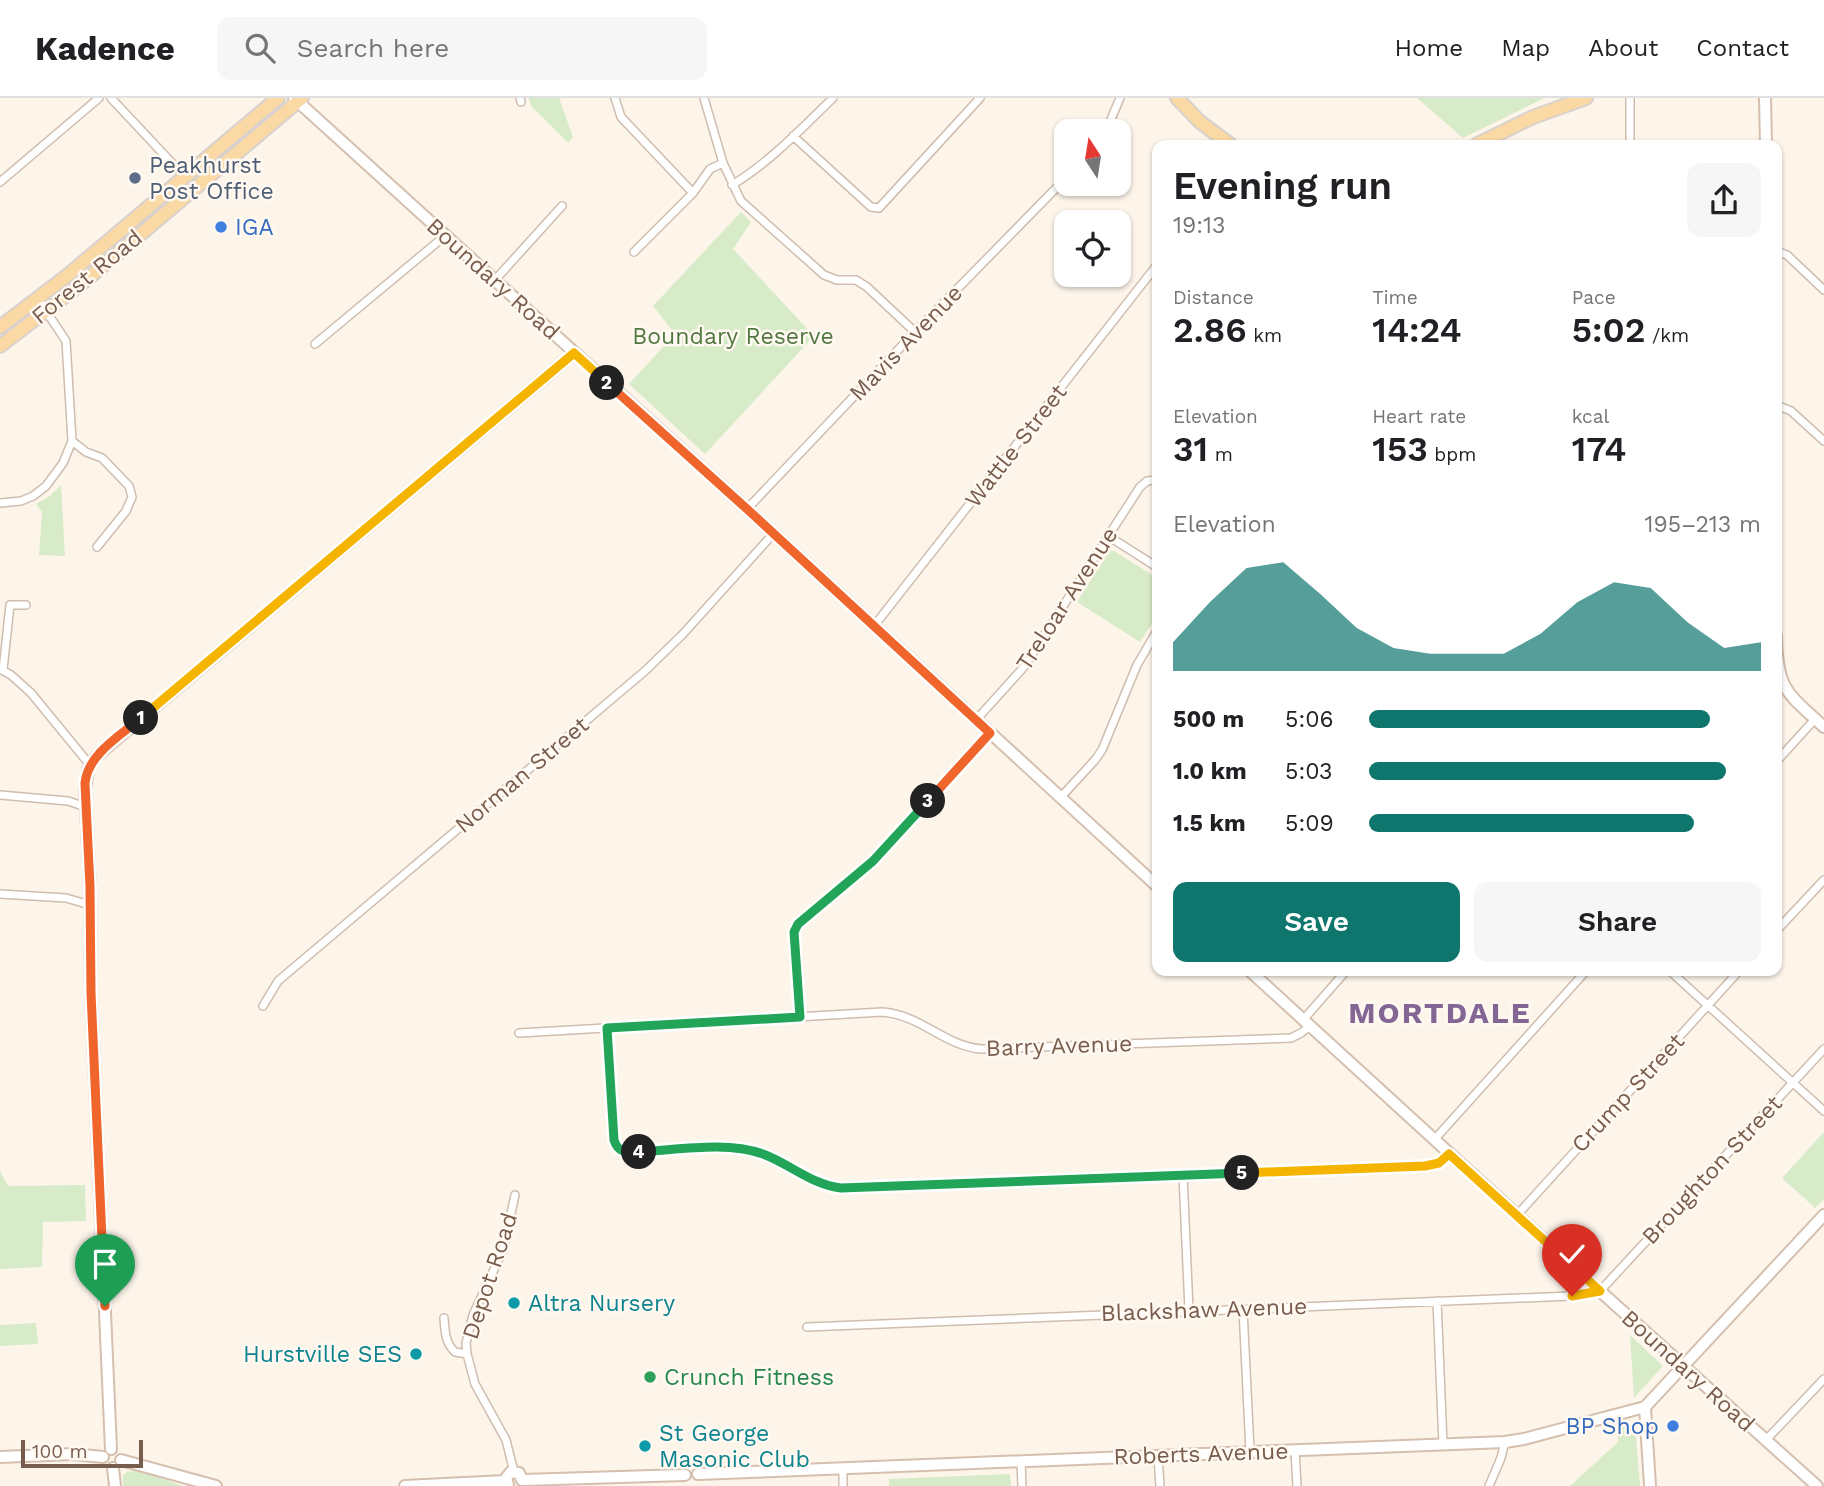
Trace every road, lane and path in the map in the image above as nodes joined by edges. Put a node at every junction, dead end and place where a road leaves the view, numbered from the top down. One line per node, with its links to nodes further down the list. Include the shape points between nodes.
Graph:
1 (99, 98): 25 (street)
2 (111, 98): 24 (street)
3 (264, 98): 17 (main road)
4 (278, 98): 17 (main road, Forest Road)
5 (615, 98): 28 (street, via 621,117)
6 (704, 98): 23 (street)
7 (834, 98): 18 (street)
8 (981, 98): 18 (street, via 879,208 871,206)
9 (1109, 98): 14 (street)
10 (1177, 98): 19 (main road)
11 (1586, 98): 20 (main road)
12 (1765, 98): 22 (street)
13 (298, 99): 30 (street, Boundary Road); 37 (main road, Forest Road)
14 (1119, 100): 16 (street)
15 (1630, 102): 21 (street)
16 (1111, 119)
17 (251, 121): 24 (main road, Forest Road)
18 (793, 136): 26 (street)
19 (1224, 140)
20 (1486, 140)
21 (1630, 140)
22 (1766, 140)
23 (723, 163): 26 (street); 28 (street, via 710,169)
24 (185, 177): 36 (main road, Forest Road)
25 (0, 182)
26 (732, 185): 39 (street, via 741,201 824,275 856,280)
27 (1054, 190): 39 (street, Mavis Avenue)
28 (693, 193): 31 (street)
29 (562, 205): 34 (street)
30 (446, 235): 34 (street, Boundary Road); 40 (street)
31 (634, 252)
32 (1782, 254): 35 (street)
33 (1152, 271): 54 (street, Wattle Street)
34 (495, 280): 42 (street, Boundary Road)
35 (1824, 290)
36 (38, 299): 37 (street); 38 (main road, Forest Road)
37 (47, 311): 41 (main road, Forest Road); 44 (street, via 66,341)
38 (0, 327)
39 (915, 332): 48 (street, Mavis Avenue)
40 (315, 344)
41 (0, 346)
42 (574, 353): 48 (street, Boundary Road); 62 (street)
43 (1782, 407): 45 (street)
44 (72, 441): 47 (street, via 46,486 21,501); 51 (street, via 102,458 129,486 132,497)
45 (1824, 441)
46 (1152, 480): 50 (street, Treloar Avenue, via 1140,487)
47 (0, 503)
48 (747, 509): 49 (street, Boundary Road)
49 (773, 534): 54 (street, Boundary Road); 77 (street, Norman Street, via 645,671 278,981)
50 (1108, 536): 52 (street); 58 (street, Treloar Avenue, via 1023,668)
51 (97, 547)
52 (1152, 564)
53 (26, 606): 56 (street, via 10,605)
54 (874, 626): 58 (street, Boundary Road)
55 (1152, 640): 64 (street, via 1102,750)
56 (2, 669): 62 (street, via 31,693)
57 (1782, 682): 59 (street)
58 (976, 720): 60 (street, Boundary Road)
59 (1820, 723): 61 (street)
60 (990, 733): 64 (street, Boundary Road); 78 (street, via 873,861 798,924 794,932)
61 (1782, 757)
62 (90, 765): 65 (street, via 85,779)
63 (0, 795): 65 (street)
64 (1061, 797): 67 (street, Boundary Road)
65 (86, 807): 69 (street)
66 (1824, 880): 70 (street)
67 (1152, 881)
68 (0, 894): 69 (street, via 66,898)
69 (90, 905): 106 (street)
70 (1782, 925)
71 (1255, 976): 79 (street, Boundary Road)
72 (1342, 976): 79 (street)
73 (1582, 976): 85 (street)
74 (1676, 976): 76 (street)
75 (1734, 976): 76 (street, Crump Street)
76 (1708, 1005): 83 (street); 89 (street, Crump Street)
77 (263, 1006)
78 (800, 1017): 79 (street, Barry Avenue, via 899,1014 955,1043 981,1049 1291,1038 1301,1033); 80 (street, Barry Avenue)
79 (1306, 1023): 85 (street, Boundary Road)
80 (607, 1028): 81 (street, Barry Avenue); 87 (street, via 614,1140 625,1153 744,1148 782,1162 812,1180 841,1188)
81 (519, 1033)
82 (1824, 1049): 83 (street, Broughton Street)
83 (1793, 1082): 84 (street); 91 (street, Broughton Street)
84 (1824, 1111)
85 (1434, 1140): 86 (street, Boundary Road)
86 (1449, 1154): 87 (street, via 1439,1163 1425,1166); 89 (street, Boundary Road)
87 (1183, 1175): 94 (street)
88 (515, 1195): 97 (street, Depot Road, via 503,1250 470,1324)
89 (1517, 1215): 91 (street, Boundary Road)
90 (1824, 1215): 98 (street)
91 (1600, 1291): 92 (street, Blackshaw Avenue); 98 (street, Boundary Road)
92 (1437, 1301): 93 (street, Blackshaw Avenue); 103 (street)
93 (1244, 1309): 94 (street, Blackshaw Avenue); 105 (street)
94 (1189, 1310): 96 (street, Blackshaw Avenue)
95 (444, 1318): 97 (street, via 450,1346)
96 (807, 1327)
97 (467, 1354): 112 (street, Depot Road, via 475,1384 506,1440)
98 (1683, 1366): 100 (street); 101 (street, Boundary Road)
99 (1824, 1379): 101 (street)
100 (1645, 1407): 102 (street, Roberts Avenue); 122 (street)
101 (1765, 1441): 123 (street, Boundary Road)
102 (1505, 1442): 103 (street, Roberts Avenue); 121 (street)
103 (1443, 1444): 104 (street, Roberts Avenue)
104 (1295, 1450): 105 (street, Roberts Avenue); 120 (street)
105 (1250, 1451): 107 (street, Roberts Avenue)
106 (107, 1453): 108 (street); 110 (street, via 105,1465); 110 (street, via 119,1452)
107 (1158, 1456): 109 (street, Roberts Avenue); 119 (street)
108 (0, 1457)
109 (1021, 1461): 111 (street, Roberts Avenue); 118 (street)
110 (117, 1464): 114 (street); 115 (street)
111 (842, 1468): 112 (street, Roberts Avenue, via 698,1474 692,1469 685,1475); 117 (street)
112 (518, 1479): 113 (street, via 507,1476)
113 (507, 1483): 116 (street)
114 (115, 1486)
115 (216, 1486)
116 (405, 1486)
117 (843, 1486)
118 (1022, 1486)
119 (1160, 1486)
120 (1297, 1486)
121 (1489, 1486)
122 (1650, 1486)
123 (1817, 1486)

